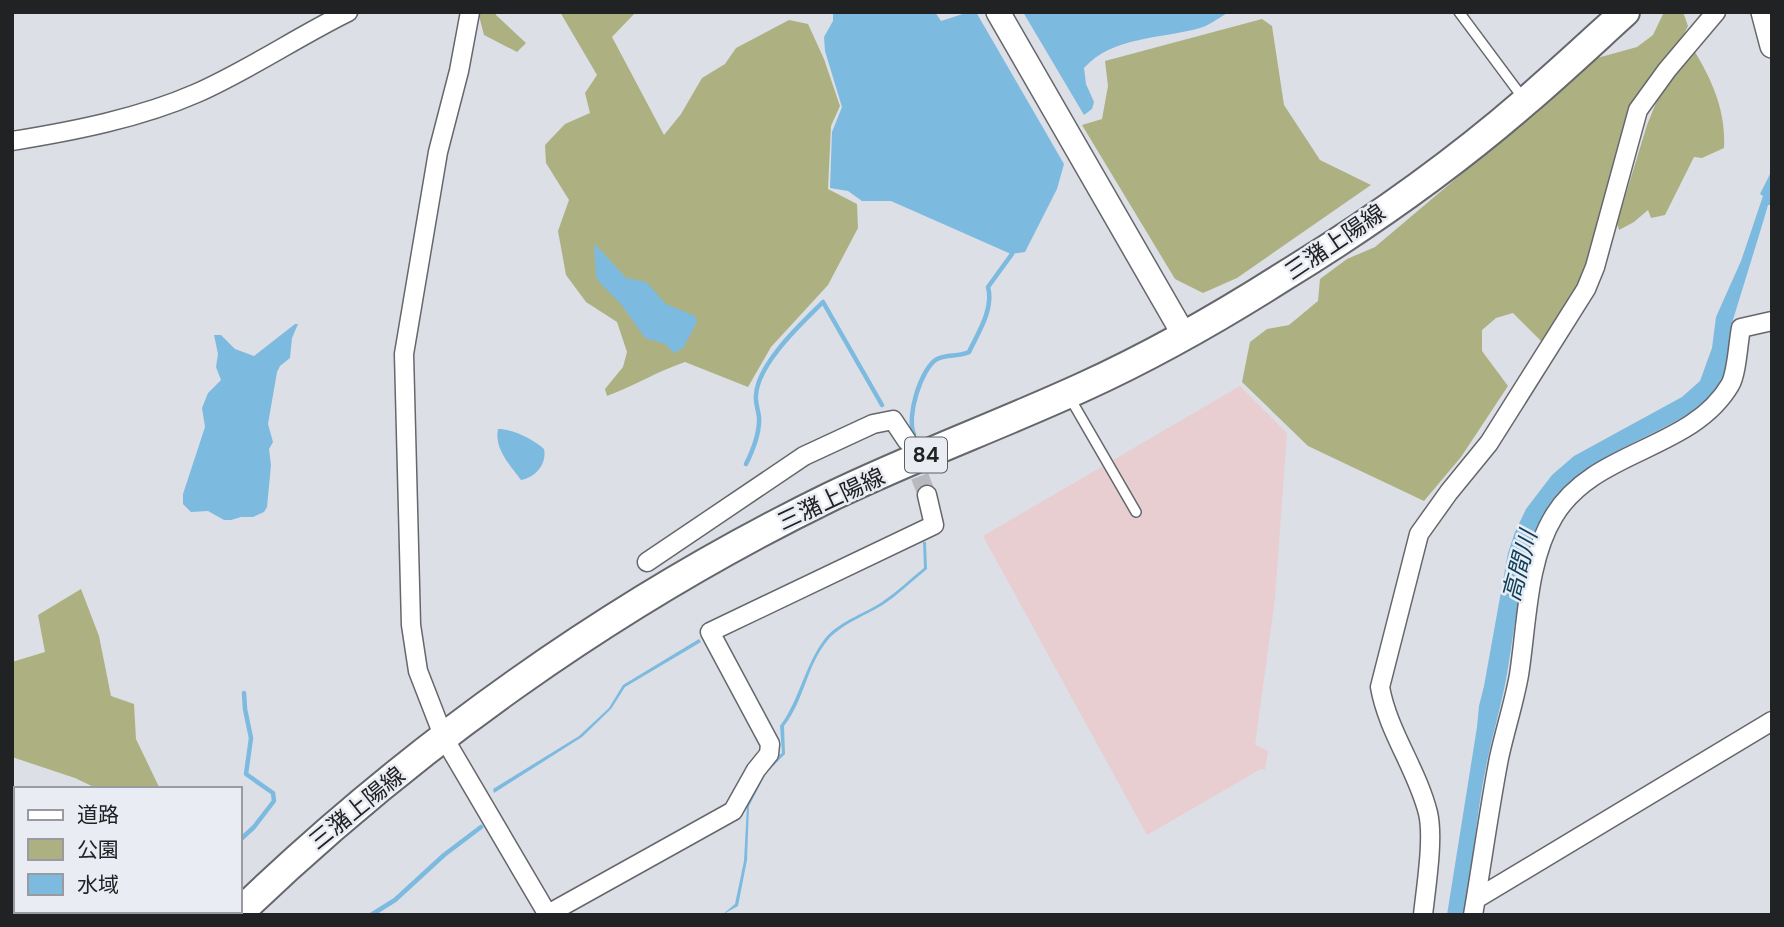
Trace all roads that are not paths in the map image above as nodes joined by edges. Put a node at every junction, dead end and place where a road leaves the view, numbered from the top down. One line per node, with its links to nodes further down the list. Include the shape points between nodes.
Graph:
1 (348, 12): 10 (street, via 163,107)
2 (470, 12): 19 (street, via 438,152 404,354 411,625 418,671)
3 (998, 12): 12 (street)
4 (1459, 12): 9 (lane)
5 (1625, 12): 9 (main road, 三潴上陽線 / 84)
6 (1716, 12): 23 (street, via 1638,110 1587,289 1489,443 1419,534 1380,687 1384,712 1429,816)
7 (1763, 12): 8 (street)
8 (1772, 47)
9 (1526, 101): 12 (main road, 三潴上陽線 / 84, via 1369,221)
10 (12, 141)
11 (1772, 321): 20 (street, via 1741,328 1732,383 1712,408 1683,429 1608,466 1577,488 1554,515 1537,552)
12 (1184, 335): 13 (main road, 三潴上陽線 / 84)
13 (1068, 394): 16 (lane); 19 (main road, 三潴上陽線 / 84, via 833,496 673,581 596,629)
14 (906, 441): 17 (street, via 893,421 873,424 804,456)
15 (927, 495): 22 (street, via 934,525 710,632 770,744 769,754 733,811)
16 (1136, 512)
17 (648, 562)
18 (1772, 721): 20 (street)
19 (444, 738): 21 (main road, 三潴上陽線 / 84, via 314,842); 22 (street)
20 (1474, 907)
21 (242, 910)
22 (548, 914)
23 (1423, 915)

